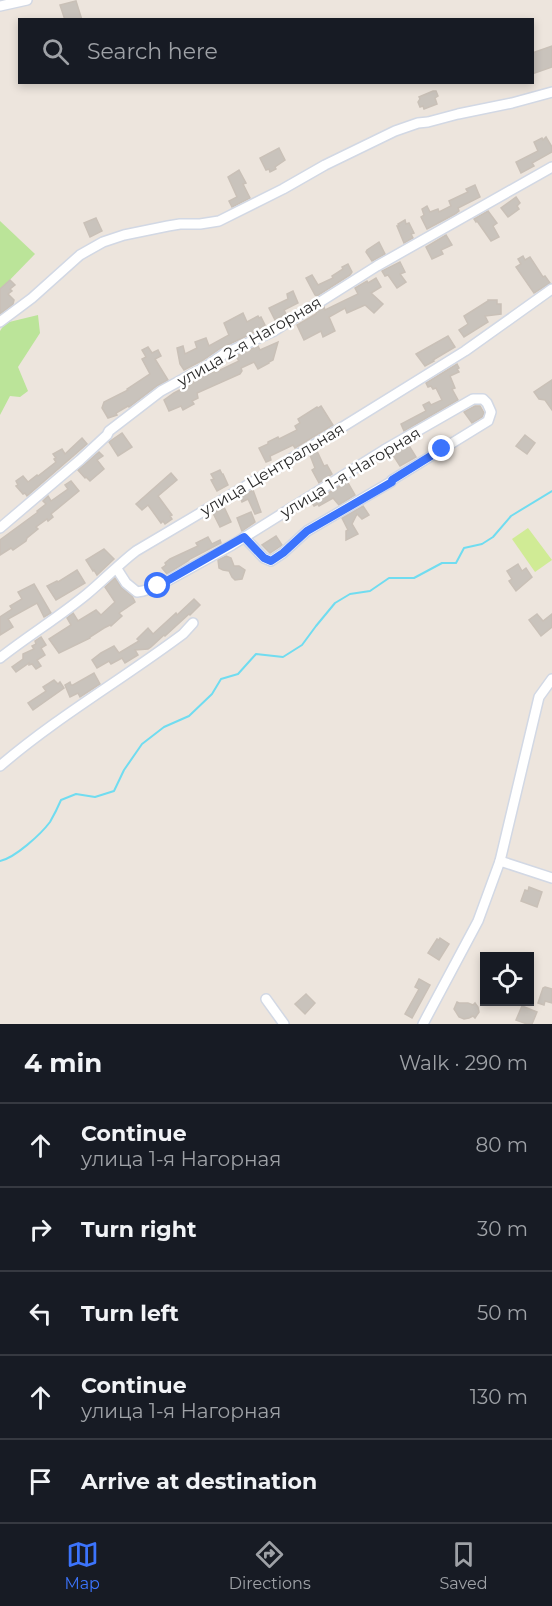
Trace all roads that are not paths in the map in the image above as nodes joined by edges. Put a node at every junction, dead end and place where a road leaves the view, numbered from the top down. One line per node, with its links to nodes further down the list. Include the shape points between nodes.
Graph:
1 (27, 0): 2 (street)
2 (0, 6)
3 (552, 92): 6 (street, via 400,128 219,221 168,226 103,242 80,255)
4 (552, 167): 7 (street, улица 2-я Нагорная, via 377,266 274,331 224,354 149,399)
5 (552, 289): 9 (street, улица Центральная, via 465,351 136,551)
6 (0, 322)
7 (0, 528)
8 (244, 537): 8 (street, улица 1-я Нагорная, via 271,561 313,527 484,424 491,412 487,403 473,399); 9 (street, улица 1-я Нагорная, via 143,591 132,588)
9 (117, 568): 11 (street, улица Центральная)
10 (193, 623): 13 (street)
11 (0, 658)
12 (552, 679): 14 (street, via 539,697)
13 (0, 766)
14 (500, 861): 15 (street); 18 (street, via 478,921)
15 (552, 878)
16 (266, 999): 17 (street)
17 (284, 1024)
18 (423, 1024)

